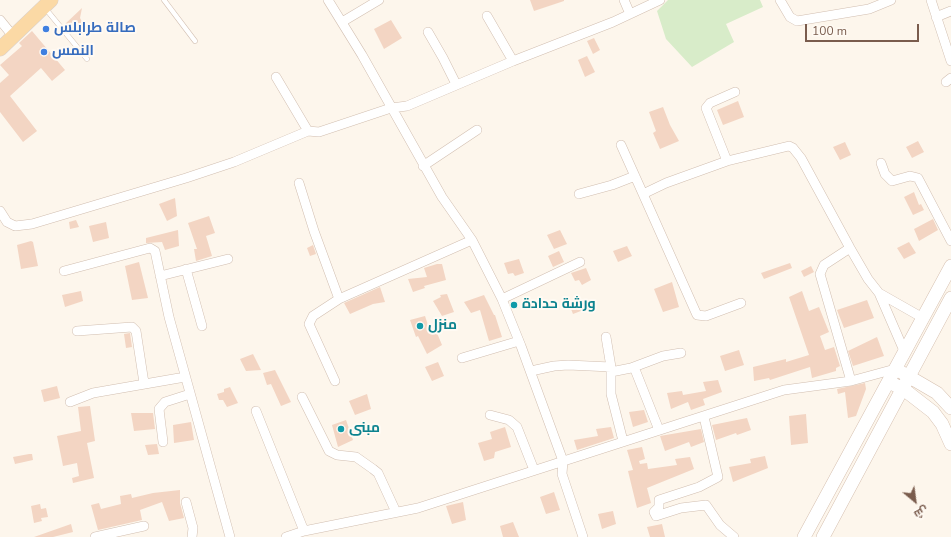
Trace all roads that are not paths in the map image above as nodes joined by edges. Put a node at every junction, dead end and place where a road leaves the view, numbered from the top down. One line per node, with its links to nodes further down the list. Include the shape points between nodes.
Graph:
1 (164, 0): 18 (lane)
2 (328, 0): 15 (street)
3 (380, 0): 15 (street)
4 (624, 0): 11 (street)
5 (660, 0): 11 (street)
6 (780, 0): 7 (street, via 790,17 797,21 869,9)
7 (891, 0)
8 (930, 0): 13 (street)
9 (48, 3): 17 (main road); 20 (lane)
10 (951, 12): 13 (street)
11 (630, 14): 21 (street)
12 (487, 16): 21 (street)
13 (936, 18): 22 (street)
14 (0, 20): 17 (street)
15 (342, 22): 26 (street)
16 (428, 32): 24 (street)
17 (13, 36): 19 (main road)
18 (196, 41)
19 (0, 49)
20 (87, 59)
21 (512, 61): 24 (street)
22 (951, 61)
23 (276, 77): 28 (street)
24 (456, 84): 26 (street, via 407,106)
25 (735, 92): 30 (street, via 706,107)
26 (391, 108): 28 (street, via 319,132); 32 (street)
27 (478, 130): 32 (street)
28 (308, 131): 37 (street, via 234,162 32,224 15,226 7,222)
29 (621, 145): 33 (street)
30 (727, 161): 36 (street); 40 (street, via 783,146 793,148)
31 (881, 163): 39 (street, via 885,174 892,181 910,176 918,178)
32 (423, 166): 38 (street, via 445,203)
33 (635, 176): 35 (street); 36 (street)
34 (299, 183): 50 (street)
35 (579, 194)
36 (643, 194): 51 (street, via 697,315 706,316)
37 (0, 211)
38 (472, 240): 48 (street); 50 (street)
39 (951, 240)
40 (850, 248): 47 (street); 68 (street, via 824,265 820,274)
41 (228, 259): 44 (street)
42 (580, 262): 48 (street)
43 (951, 266): 52 (main road)
44 (186, 269): 46 (street); 53 (street)
45 (64, 271): 46 (street, via 150,248 155,251)
46 (160, 276): 66 (street)
47 (879, 293): 52 (street); 58 (street)
48 (502, 298): 56 (street)
49 (951, 298): 64 (main road)
50 (339, 299): 67 (street, via 313,316 309,324)
51 (741, 303)
52 (923, 318): 58 (main road)
53 (202, 326)
54 (77, 331): 70 (street, via 132,327 136,331)
55 (606, 337): 62 (street)
56 (519, 341): 59 (street); 63 (street)
57 (681, 352): 60 (street)
58 (904, 353): 61 (main road)
59 (462, 358)
60 (634, 367): 62 (street); 79 (street)
61 (895, 369): 64 (main road); 65 (street); 69 (main road)
62 (611, 370): 63 (street, via 568,365); 81 (street, via 612,394)
63 (531, 371): 83 (street)
64 (909, 375): 71 (main road); 75 (main road, via 937,393)
65 (873, 376): 68 (street); 69 (street)
66 (185, 377): 70 (street); 72 (street)
67 (336, 381)
68 (851, 381): 78 (street, via 784,390)
69 (888, 382): 71 (main road); 95 (main road)
70 (144, 383): 74 (street, via 93,393)
71 (902, 388): 82 (main road, via 932,412 942,424); 96 (main road)
72 (190, 394): 80 (street, via 165,402 159,409); 91 (street)
73 (302, 397): 86 (street, via 329,451 356,457 378,473)
74 (70, 402)
75 (951, 408)
76 (256, 411): 88 (street)
77 (490, 416): 84 (street, via 509,420 517,427)
78 (704, 417): 79 (street); 94 (street, via 718,477 699,487 659,500 659,506 654,512 656,516 681,508 706,505 720,525)
79 (659, 430): 81 (street)
80 (163, 442)
81 (623, 442): 83 (street)
82 (951, 444)
83 (563, 461): 84 (street); 93 (street, via 562,474)
84 (534, 470): 86 (street, via 418,508)
85 (186, 502): 90 (street)
86 (396, 512): 88 (street)
87 (144, 526): 89 (street)
88 (304, 531): 92 (street)
89 (95, 537)
90 (192, 537)
91 (230, 537)
92 (286, 537)
93 (584, 537)
94 (734, 537)
95 (804, 537)
96 (823, 537)

